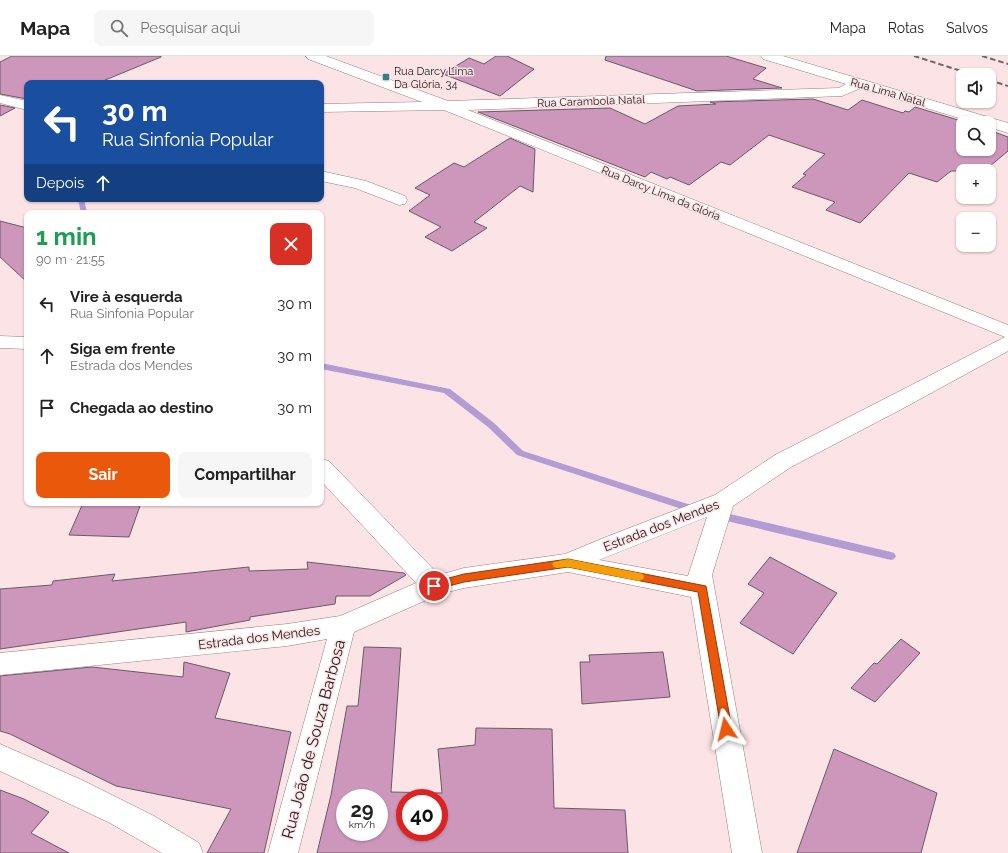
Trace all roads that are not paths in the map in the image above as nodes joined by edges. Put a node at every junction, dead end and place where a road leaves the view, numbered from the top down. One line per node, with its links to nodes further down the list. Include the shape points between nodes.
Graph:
1 (313, 56): 6 (street, Rua Darcy Lima da Glória)
2 (768, 56): 3 (street, Rua Lima Natal)
3 (858, 84): 6 (street, Rua Carambola Natal, via 842,92); 8 (street, Rua Lima Natal)
4 (0, 99): 5 (street)
5 (24, 105)
6 (446, 106): 7 (street, Rua Carambola Natal); 11 (street, Rua Darcy Lima da Glória)
7 (324, 108)
8 (1008, 128)
9 (324, 177): 10 (street, via 360,184)
10 (399, 200)
11 (1008, 332)
12 (0, 342): 13 (street)
13 (24, 343)
14 (1008, 343): 16 (street, Estrada dos Mendes, via 783,461)
15 (324, 470): 18 (street)
16 (723, 501): 17 (street, Estrada dos Mendes); 19 (street, via 700,575)
17 (568, 563): 18 (street, Estrada dos Mendes, via 464,578); 19 (street)
18 (434, 586): 20 (street, Estrada dos Mendes)
19 (703, 589): 25 (street)
20 (343, 626): 21 (street, Estrada dos Mendes, via 287,635); 24 (street, Rua João de Souza Barbosa)
21 (0, 664)
22 (0, 757): 23 (street, via 157,833)
23 (188, 853)
24 (282, 853)
25 (748, 853)

